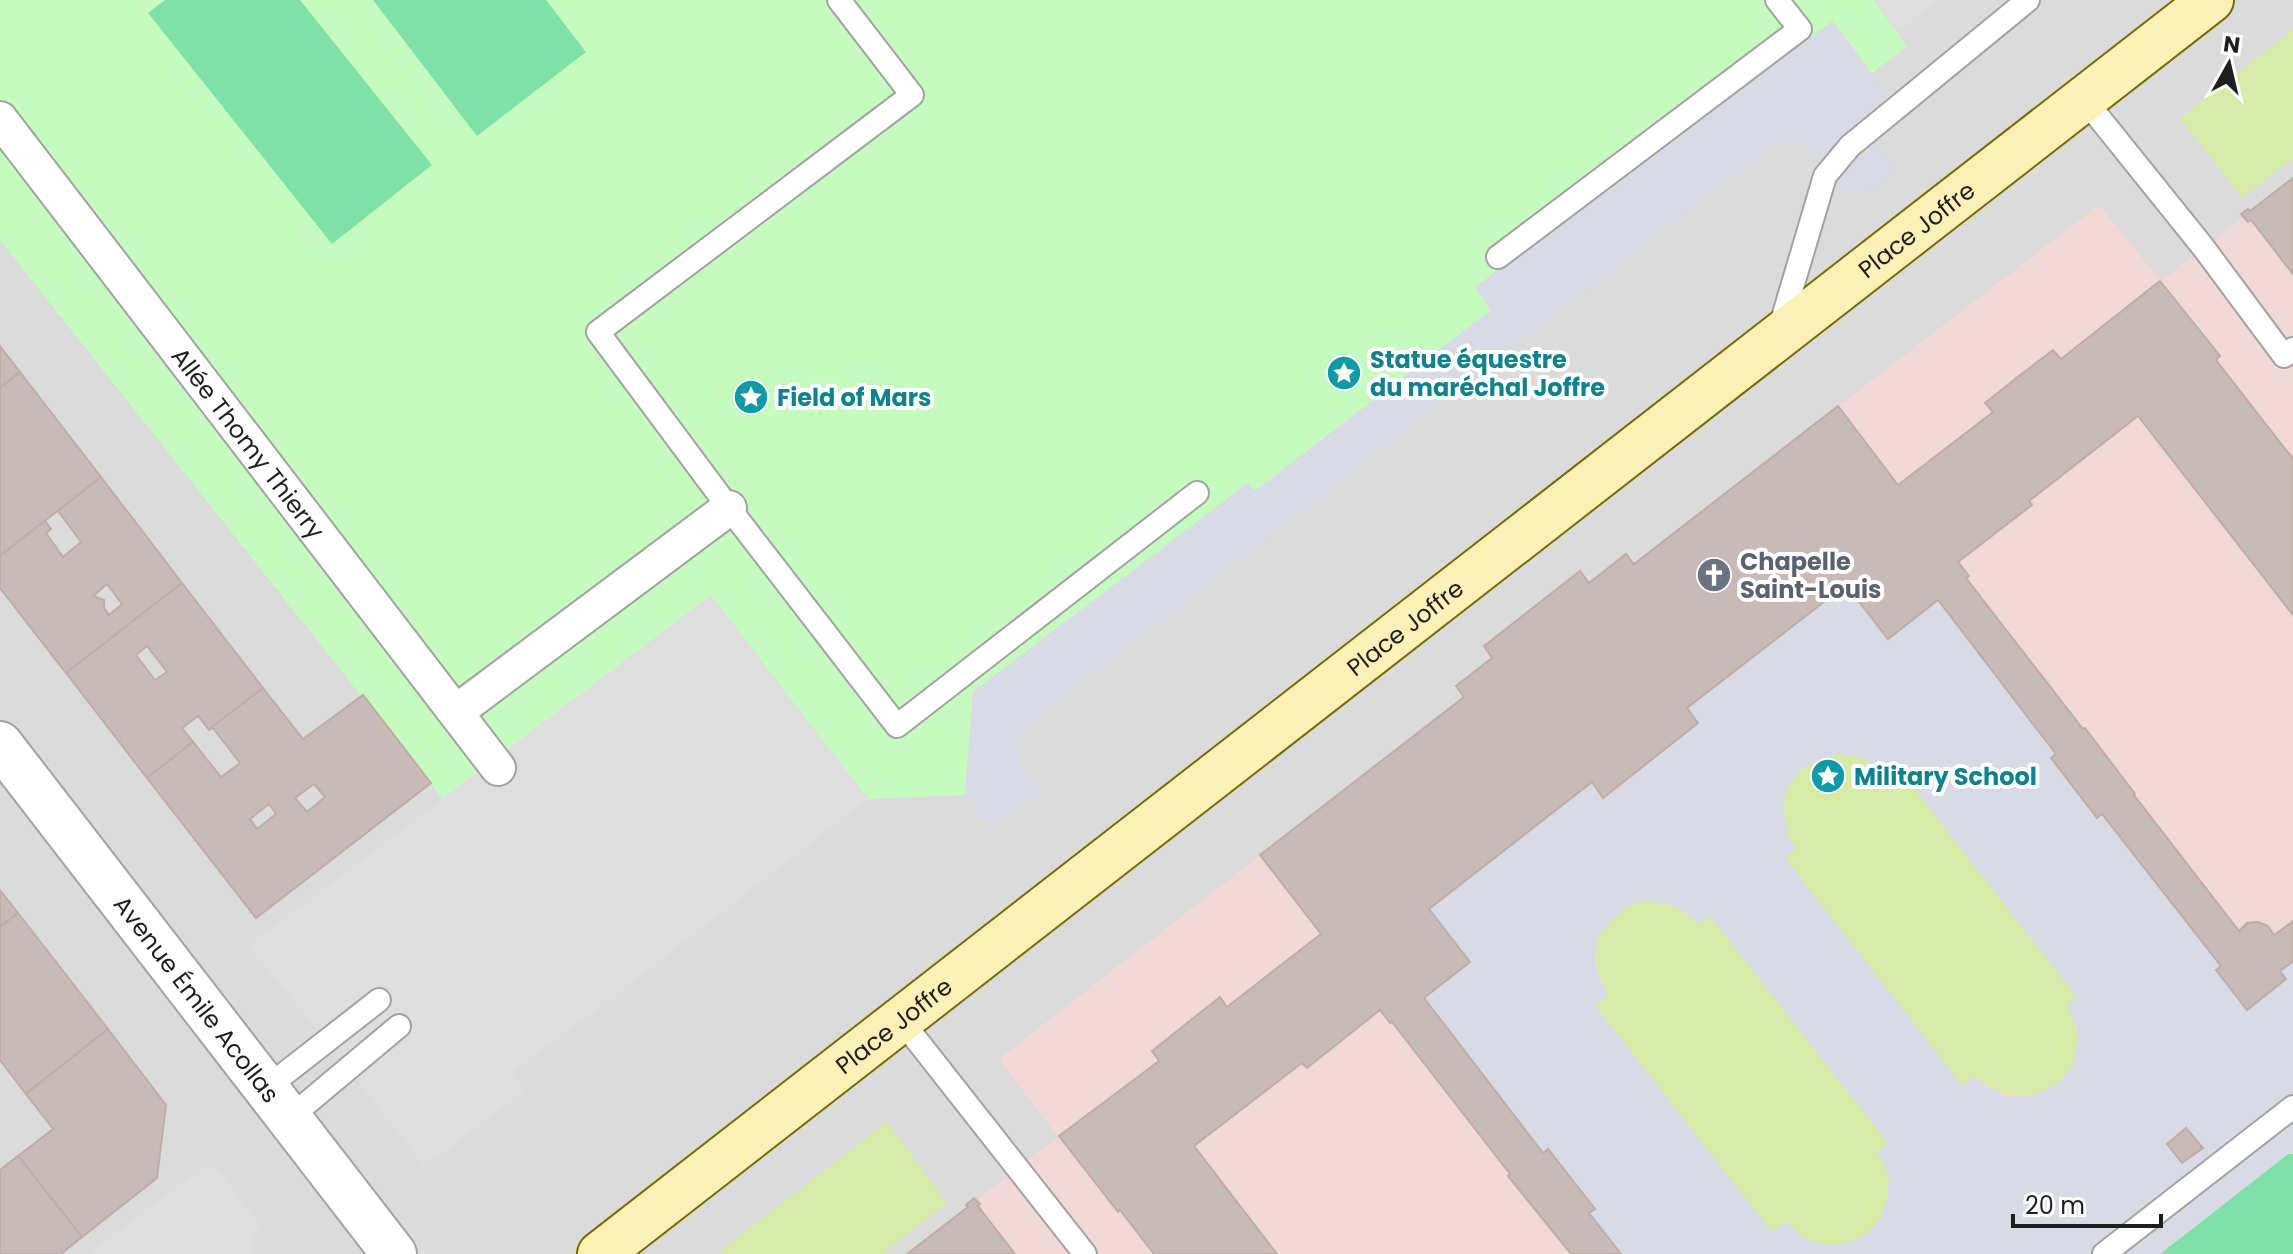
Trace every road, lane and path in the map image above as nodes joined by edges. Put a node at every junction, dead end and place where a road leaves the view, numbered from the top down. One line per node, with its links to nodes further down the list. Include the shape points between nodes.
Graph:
1 (839, 0): 11 (lane, via 912,95 598,332)
2 (1777, 0): 7 (lane, via 1800,29)
3 (2028, 0): 8 (lane, via 1850,146 1825,176)
4 (2211, 0): 5 (main road, Place Joffre)
5 (2084, 99): 8 (main road, Place Joffre); 9 (lane, via 2284,356)
6 (0, 119): 12 (street, Allée Thomy Thierry)
7 (1498, 257)
8 (1777, 338): 16 (main road, Place Joffre)
9 (2293, 349)
10 (1197, 493): 11 (lane, via 897,726)
11 (729, 508): 12 (street)
12 (456, 712): 14 (street, Allée Thomy Thierry)
13 (0, 744): 18 (street, Avenue Émile Acollas)
14 (498, 768)
15 (379, 1000): 18 (lane)
16 (901, 1020): 21 (main road, Place Joffre); 22 (lane)
17 (399, 1026): 18 (lane)
18 (276, 1104): 20 (street, Avenue Émile Acollas)
19 (2293, 1107): 23 (lane)
20 (394, 1254)
21 (600, 1254)
22 (1085, 1254)
23 (2104, 1254)

